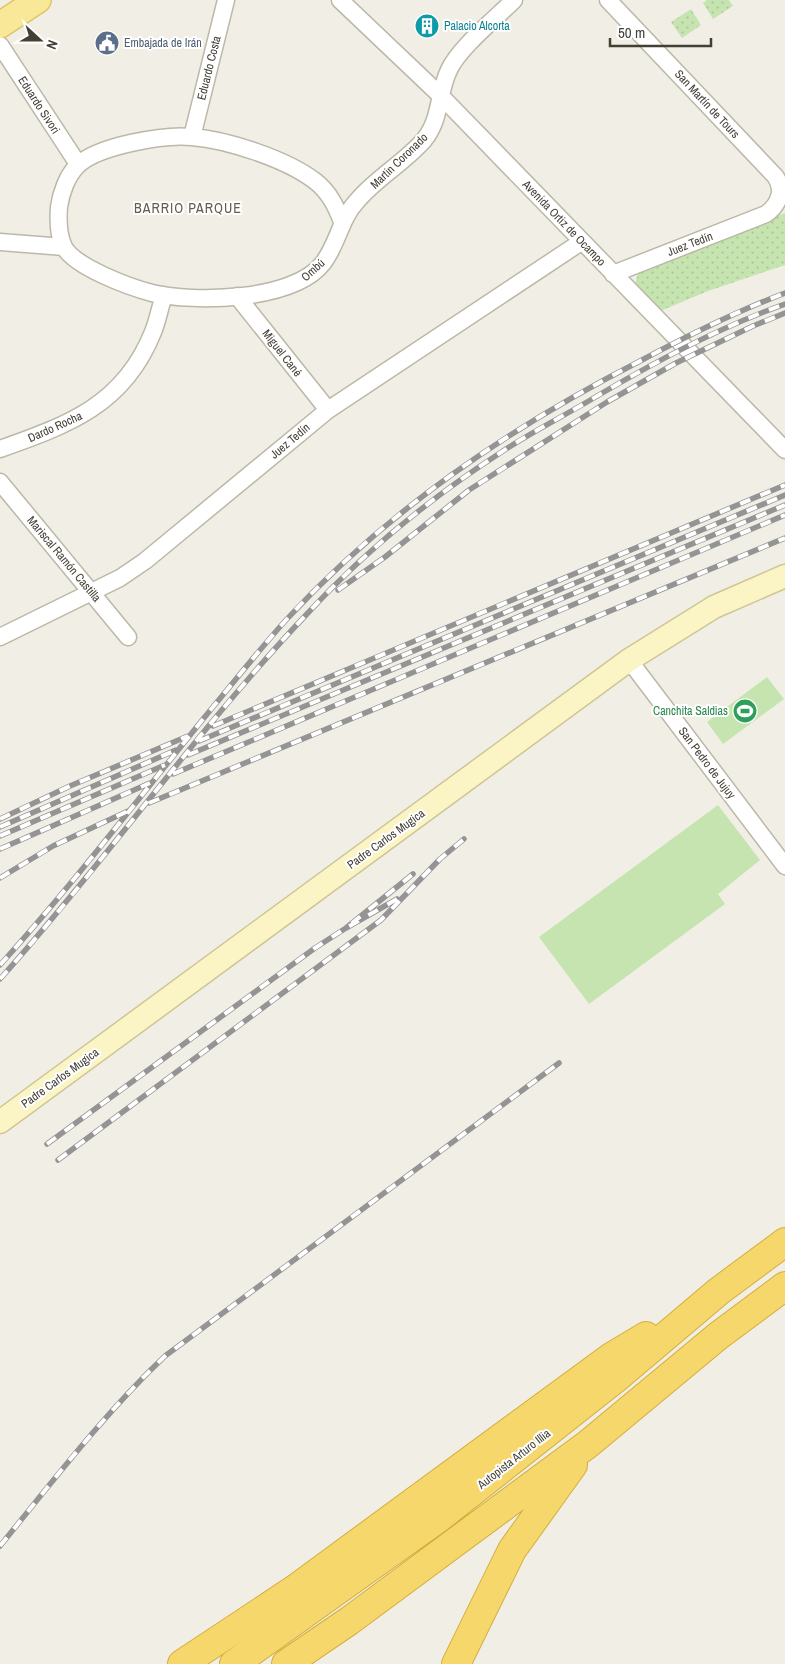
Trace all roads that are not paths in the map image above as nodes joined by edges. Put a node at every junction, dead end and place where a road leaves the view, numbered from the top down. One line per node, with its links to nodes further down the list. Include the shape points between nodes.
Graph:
1 (38, 0): 6 (main road)
2 (226, 0): 9 (street, Eduardo Costa)
3 (340, 0): 8 (street, Avenida Ortiz de Ocampo)
4 (514, 0): 8 (street, Martin Coronado, via 456,58 446,75)
5 (608, 0): 11 (street, San Martín de Tours, via 777,180 779,198 776,206)
6 (0, 25)
7 (0, 45): 10 (street, Eduardo Sivori)
8 (441, 96): 12 (street, Martin Coronado, via 434,122 423,141 361,196); 14 (street, Avenida Ortiz de Ocampo)
9 (192, 137): 10 (street, via 143,142 104,152); 12 (street, via 252,152 305,174 327,192)
10 (78, 164): 15 (street, via 60,199 59,229)
11 (766, 214): 16 (street, Juez Tedín)
12 (342, 222): 18 (street, Ombú, via 330,253 310,275 287,288)
13 (0, 242): 15 (street)
14 (581, 242): 16 (street, Avenida Ortiz de Ocampo); 19 (street, Juez Tedín)
15 (64, 247): 17 (street, Ombú, via 79,262 102,274 135,288)
16 (613, 274): 21 (street, Avenida Ortiz de Ocampo)
17 (164, 295): 18 (street, Ombú); 20 (street, Dardo Rocha, via 153,332 137,362 108,397 78,419)
18 (237, 296): 19 (street, Miguel Cané)
19 (328, 410): 24 (street, Juez Tedín, via 157,552 120,578)
20 (0, 449)
21 (785, 450)
22 (0, 482): 24 (street, Mariscal Ramón Castilla)
23 (785, 576): 27 (street, Padre Carlos Mugica, via 714,607)
24 (91, 592): 25 (street, Juez Tedín); 26 (street, Mariscal Ramón Castilla)
25 (0, 637)
26 (128, 637)
27 (629, 660): 28 (street, San Pedro de Jujuy); 29 (street, Padre Carlos Mugica)
28 (785, 866)
29 (0, 1122)
30 (785, 1242): 32 (highway, Autopista Arturo Illia)
31 (785, 1286): 33 (highway, via 718,1336)
32 (719, 1290): 34 (highway, via 611,1357 295,1589); 35 (highway, Autopista Arturo Illia, via 615,1379 440,1517)
33 (588, 1444): 36 (highway); 37 (highway, via 512,1550)
34 (182, 1664)
35 (234, 1664)
36 (286, 1664)
37 (456, 1664)

